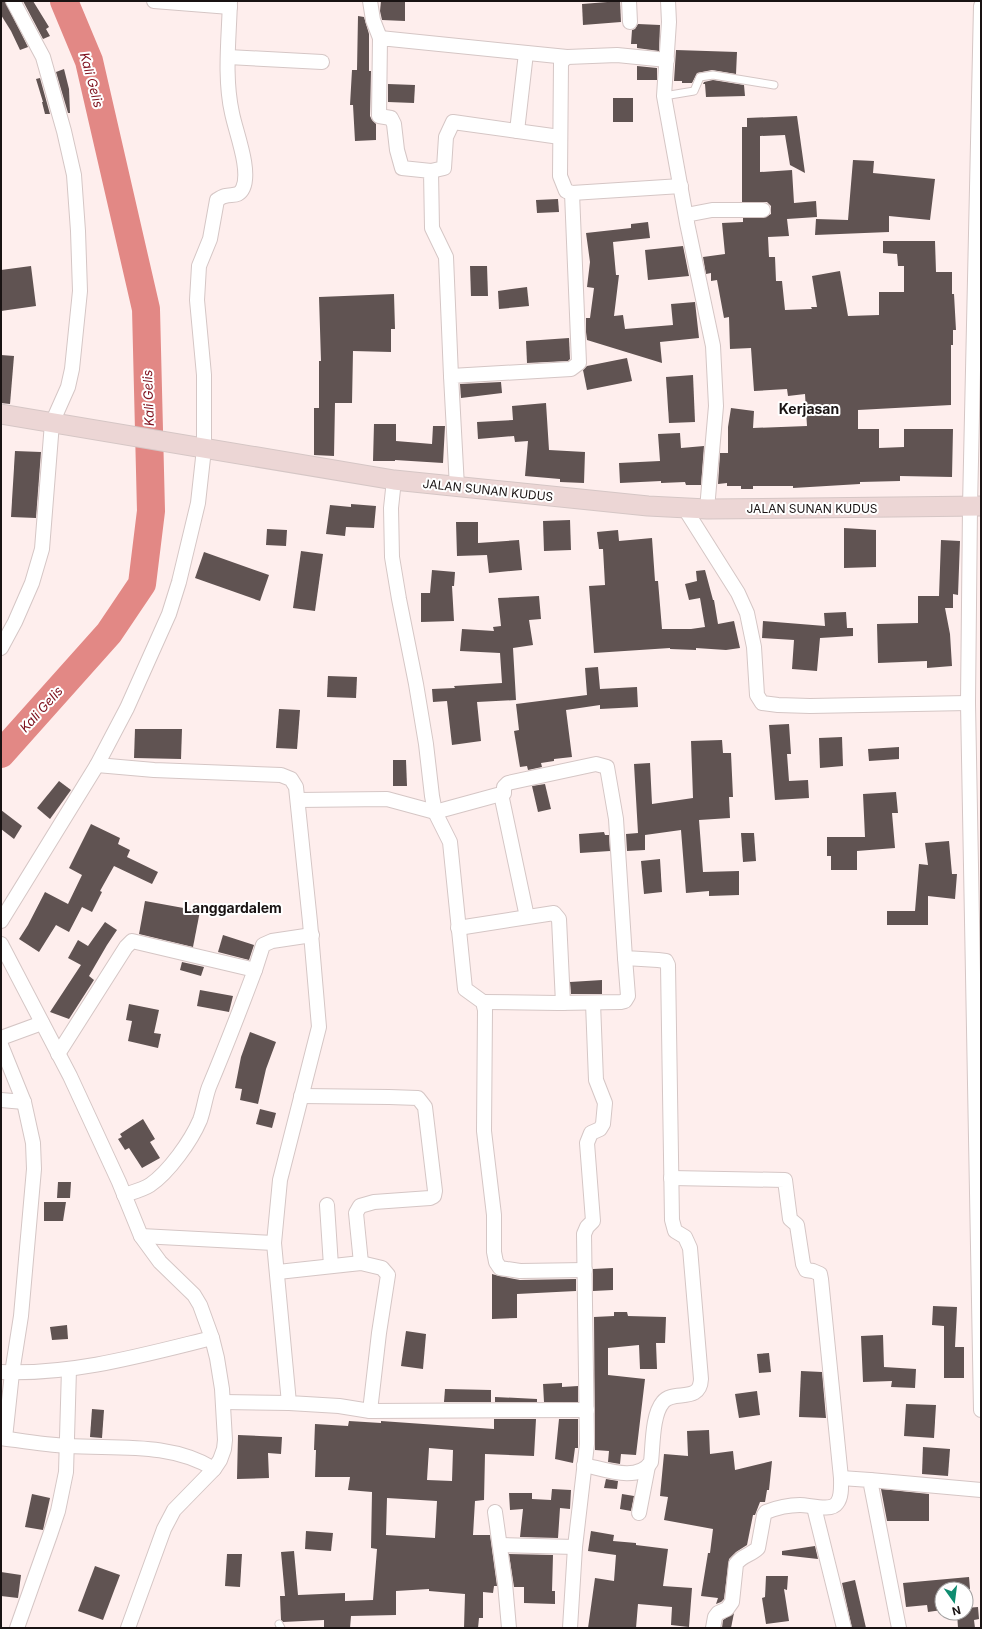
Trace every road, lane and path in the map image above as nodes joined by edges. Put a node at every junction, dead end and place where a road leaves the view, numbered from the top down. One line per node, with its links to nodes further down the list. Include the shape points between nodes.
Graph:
1 (13, 1): 27 (street, via 43,57 74,175 80,291 72,369)
2 (154, 1): 6 (street)
3 (370, 1): 9 (street, via 373,20)
4 (629, 1): 8 (street)
5 (668, 1): 13 (street)
6 (230, 4): 11 (street)
7 (981, 6): 17 (street)
8 (630, 22)
9 (380, 38): 10 (street); 20 (street, via 379,116 391,118 394,124 402,168)
10 (526, 53): 12 (street); 18 (street)
11 (228, 57): 14 (street); 28 (street, via 227,82 246,172 239,194 217,200 210,239 199,266 197,300 204,375)
12 (567, 57): 13 (street, via 616,55); 19 (street, via 561,62)
13 (667, 60): 16 (street)
14 (322, 62)
15 (774, 85): 16 (lane, via 704,75 700,77 694,91)
16 (664, 96): 21 (street)
17 (980, 110): 31 (street)
18 (517, 131): 19 (street); 20 (street, via 453,122 446,138 444,168)
19 (560, 137): 22 (street, via 560,176 566,190)
20 (431, 171): 25 (street, via 432,228 446,257)
21 (681, 186): 22 (street); 24 (street)
22 (572, 193): 25 (street, via 579,363 571,369)
23 (763, 210): 24 (street, via 712,210)
24 (686, 215): 33 (street, via 714,346 716,406)
25 (452, 376): 30 (street)
26 (1, 414): 27 (main road, JALAN SUNAN KUDUS)
27 (56, 424): 28 (main road, JALAN SUNAN KUDUS); 34 (street, via 42,549 32,583)
28 (200, 448): 29 (main road, JALAN SUNAN KUDUS); 36 (street, via 198,503 169,614 127,708)
29 (394, 480): 30 (main road, JALAN SUNAN KUDUS); 39 (street, via 391,508 392,557 417,691)
30 (457, 486): 32 (main road, JALAN SUNAN KUDUS)
31 (976, 507): 33 (main road, JALAN SUNAN KUDUS); 35 (street)
32 (685, 509): 33 (main road, JALAN SUNAN KUDUS); 35 (street, via 738,593 747,613 754,647 757,695 762,703 810,706)
33 (707, 509)
34 (1, 648)
35 (968, 703): 40 (street)
36 (97, 765): 38 (street, via 281,775 291,779 296,787); 42 (street)
37 (502, 794): 39 (street); 41 (street); 46 (street, via 508,783 596,764 606,767 616,819)
38 (298, 800): 39 (street, via 387,799); 44 (street)
39 (435, 812): 43 (street, via 450,842)
40 (976, 893): 67 (street)
41 (527, 917): 43 (street); 49 (street, via 554,913 559,919)
42 (1, 921)
43 (458, 928): 48 (street, via 465,989)
44 (312, 935): 47 (street, via 272,941 263,945); 54 (street, via 319,1027)
45 (1, 944): 51 (street)
46 (625, 958): 50 (street, via 628,996 621,1002); 57 (street, via 658,960 668,965)
47 (255, 970): 53 (street, via 132,941 126,946); 58 (street, via 208,1090 200,1120 186,1145 167,1170 150,1185)
48 (483, 1002): 49 (street); 64 (street, via 484,1132 494,1215 496,1262 500,1268 520,1271)
49 (563, 1003): 50 (street)
50 (593, 1003): 64 (street, via 596,1080 605,1103 600,1129 591,1133 587,1143 593,1221 584,1234)
51 (40, 1023): 52 (street); 53 (street)
52 (1, 1040): 56 (street)
53 (58, 1054): 58 (street)
54 (301, 1096): 61 (street, via 280,1180); 62 (street, via 418,1098 425,1107 434,1196 374,1202 360,1206 356,1213)
55 (1, 1100): 56 (street)
56 (24, 1102): 69 (street, via 33,1143 34,1169 21,1316)
57 (671, 1178): 78 (street, via 672,1220 675,1231 685,1237 690,1248 700,1386 687,1395 667,1398 662,1402 656,1414 651,1462); 80 (street, via 785,1180 790,1219 797,1224 803,1264 806,1270 820,1274 821,1279)
58 (124, 1194): 60 (street)
59 (327, 1205): 63 (street)
60 (141, 1236): 61 (street); 66 (street, via 160,1262 194,1295)
61 (274, 1243): 65 (street)
62 (361, 1263): 63 (street); 72 (street, via 382,1268 388,1274 378,1333)
63 (331, 1266): 65 (street)
64 (585, 1270): 73 (street)
65 (278, 1272): 71 (street)
66 (212, 1338): 68 (street, via 115,1362); 70 (street)
67 (980, 1358): 74 (street)
68 (69, 1369): 69 (street); 76 (street)
69 (7, 1373): 75 (street)
70 (223, 1402): 71 (street); 79 (street, via 225,1440 220,1460)
71 (289, 1403): 72 (street)
72 (370, 1410): 73 (street)
73 (587, 1410): 77 (street)
74 (981, 1410)
75 (3, 1438): 76 (street)
76 (67, 1446): 79 (street, via 141,1448 178,1453 201,1461); 88 (street, via 66,1472 58,1511)
77 (584, 1464): 78 (street, via 630,1474 640,1472); 87 (street)
78 (648, 1466): 85 (street)
79 (214, 1469): 89 (street, via 174,1510 164,1529)
80 (840, 1478): 81 (street); 83 (street, via 838,1503 822,1508)
81 (870, 1480): 82 (street); 94 (street)
82 (981, 1490)
83 (814, 1506): 92 (street, via 800,1505 766,1512 758,1548 738,1560 732,1602 715,1617); 93 (street)
84 (495, 1512): 86 (street)
85 (639, 1513)
86 (500, 1545): 87 (street); 90 (street)
87 (575, 1547): 91 (street)
88 (16, 1628)
89 (128, 1628)
90 (509, 1628)
91 (570, 1628)
92 (713, 1628)
93 (844, 1628)
94 (899, 1628)

